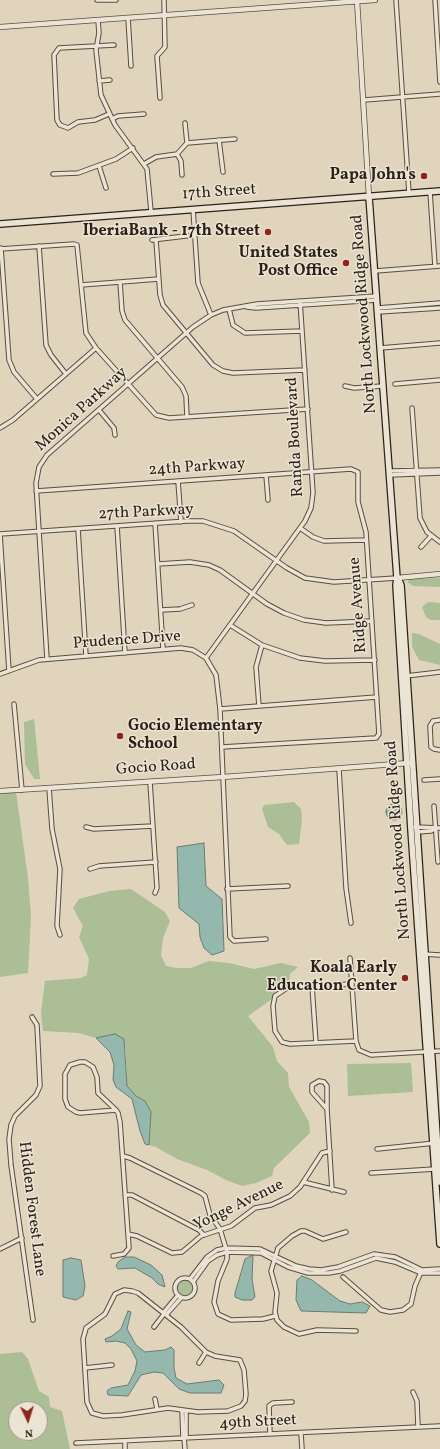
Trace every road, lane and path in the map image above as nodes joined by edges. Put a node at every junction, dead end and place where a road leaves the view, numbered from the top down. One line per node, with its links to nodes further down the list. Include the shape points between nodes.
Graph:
1 (97, 0): 2 (street)
2 (116, 0)
3 (164, 0): 8 (street)
4 (375, 0): 7 (street)
5 (396, 0): 19 (street)
6 (435, 0): 17 (street)
7 (357, 1): 8 (street); 21 (street, North Lockwood Ridge Road)
8 (165, 15): 9 (street); 20 (street, via 165,47 157,56)
9 (128, 18): 10 (street); 14 (street)
10 (98, 20): 11 (street); 13 (street)
11 (0, 27)
12 (114, 45): 13 (street)
13 (97, 46): 16 (street); 22 (street, via 59,48 55,51 57,120 63,127 68,128 78,122 93,121)
14 (131, 66)
15 (110, 80): 16 (street)
16 (99, 81): 22 (street, via 101,95)
17 (440, 82)
18 (440, 94): 19 (street)
19 (403, 96): 21 (street); 39 (street)
20 (160, 98)
21 (364, 100): 40 (street, North Lockwood Ridge Road)
22 (109, 114): 24 (street)
23 (144, 114): 24 (street, via 118,116)
24 (112, 120): 29 (street)
25 (185, 123): 28 (street)
26 (235, 139): 27 (street)
27 (219, 140): 28 (street); 33 (street)
28 (187, 143): 30 (street)
29 (133, 148): 31 (street); 32 (street)
30 (178, 154): 31 (street, via 156,157); 35 (street)
31 (144, 164): 42 (street, via 148,175)
32 (99, 166): 34 (street, via 78,173); 36 (street)
33 (223, 172)
34 (53, 174)
35 (182, 175)
36 (106, 188)
37 (440, 191): 38 (main road, 17th Street)
38 (430, 192): 39 (main road, 17th Street); 47 (street)
39 (409, 193): 40 (main road, 17th Street)
40 (369, 197): 41 (main road, 17th Street); 49 (main road, North Lockwood Ridge Road)
41 (192, 208): 42 (main road, 17th Street); 44 (street)
42 (151, 211): 43 (main road, 17th Street)
43 (0, 224)
44 (194, 235): 50 (street, via 154,240); 59 (street, via 198,283)
45 (39, 246): 46 (street); 52 (street, via 77,246); 67 (street, via 46,344)
46 (0, 248): 73 (street, via 9,360 14,372)
47 (435, 266): 48 (street); 49 (street)
48 (440, 266)
49 (375, 271): 53 (main road, North Lockwood Ridge Road)
50 (159, 279): 51 (street); 61 (street, via 163,305)
51 (120, 282): 52 (street); 65 (street, via 125,320)
52 (81, 285): 63 (street, via 85,328 89,340)
53 (377, 298): 54 (street, Monica Parkway); 58 (main road, North Lockwood Ridge Road)
54 (300, 303): 57 (street, Monica Parkway); 60 (street, Randa Boulevard)
55 (440, 303): 58 (street)
56 (440, 308): 58 (street)
57 (229, 309): 59 (street, Monica Parkway); 60 (street, via 233,324 245,333)
58 (378, 310): 64 (main road, North Lockwood Ridge Road)
59 (211, 315): 61 (street, Monica Parkway)
60 (302, 331): 66 (street, Randa Boulevard)
61 (186, 333): 65 (street, Monica Parkway); 66 (street, via 213,365 227,372)
62 (440, 343): 64 (street)
63 (96, 348): 67 (street); 69 (street)
64 (380, 348): 72 (main road, North Lockwood Ridge Road)
65 (158, 359): 69 (street, Monica Parkway); 77 (street, via 184,390)
66 (305, 370): 75 (street, Randa Boulevard)
67 (66, 374): 73 (street)
68 (440, 380): 70 (street)
69 (128, 384): 76 (street, Monica Parkway); 77 (street, via 156,415 166,418)
70 (395, 384)
71 (345, 386): 72 (street)
72 (383, 386): 84 (main road, North Lockwood Ridge Road)
73 (37, 399): 78 (street)
74 (412, 408): 81 (street)
75 (308, 409): 77 (street); 82 (street, Randa Boulevard)
76 (99, 410): 79 (street, via 114,428); 88 (street, Monica Parkway, via 44,459 37,475)
77 (187, 417)
78 (0, 428)
79 (115, 435)
80 (440, 470): 81 (street)
81 (416, 471): 84 (street); 85 (street); 97 (street, via 420,518)
82 (312, 472): 83 (street, 24th Parkway, via 350,469); 86 (street, 24th Parkway); 93 (street, Randa Boulevard, via 312,505)
83 (358, 472): 98 (street, Ridge Avenue, via 358,502)
84 (389, 473): 104 (main road, North Lockwood Ridge Road)
85 (440, 473)
86 (266, 475): 87 (street, 24th Parkway); 89 (street)
87 (178, 481): 88 (street, 24th Parkway); 90 (street)
88 (36, 491): 95 (street, Monica Parkway)
89 (268, 500)
90 (181, 522): 91 (street, 27th Parkway); 101 (street, 27th Parkway, via 203,521 226,528 242,536)
91 (155, 523): 92 (street, 27th Parkway); 102 (street)
92 (117, 526): 94 (street, 27th Parkway); 113 (street)
93 (300, 528): 98 (street, via 324,541); 101 (street, Randa Boulevard)
94 (78, 529): 95 (street, 27th Parkway); 114 (street)
95 (39, 532): 96 (street, 27th Parkway); 116 (street, Monica Parkway)
96 (0, 534): 118 (street)
97 (431, 536): 99 (street); 100 (street)
98 (366, 540): 105 (street, Ridge Avenue)
99 (440, 542)
100 (421, 547)
101 (276, 561): 105 (street, 27th Parkway, via 295,573 316,580); 106 (street, Randa Boulevard)
102 (158, 564): 106 (street, via 190,562 209,565); 108 (street)
103 (440, 574): 104 (street)
104 (398, 578): 105 (street, 27th Parkway); 121 (main road, North Lockwood Ridge Road, via 396,585)
105 (369, 580): 109 (street, Ridge Avenue)
106 (253, 594): 109 (street, via 284,613 311,621); 110 (street, Randa Boulevard)
107 (192, 605): 108 (street, via 180,609)
108 (161, 610): 112 (street)
109 (372, 621): 117 (street, Ridge Avenue)
110 (230, 625): 111 (street); 115 (street, Randa Boulevard)
111 (262, 645): 117 (street, via 287,655 313,660); 124 (street, via 256,663)
112 (163, 649): 113 (street, Prudence Drive); 115 (street, Prudence Drive, via 188,648)
113 (125, 653): 114 (street, Prudence Drive)
114 (86, 656): 116 (street, Prudence Drive)
115 (206, 658): 125 (street, via 216,675)
116 (47, 659): 118 (street, Prudence Drive, via 29,662)
117 (374, 660): 122 (street, Ridge Avenue)
118 (9, 671): 120 (street, Prudence Drive)
119 (440, 672): 121 (street)
120 (0, 674)
121 (404, 676): 129 (main road, North Lockwood Ridge Road)
122 (377, 698): 124 (street); 127 (street, Ridge Avenue, via 380,733 377,737)
123 (14, 704): 136 (street)
124 (259, 706): 125 (street)
125 (220, 709): 127 (street)
126 (440, 720): 128 (street, via 433,721 430,726 431,747)
127 (222, 747): 131 (street)
128 (440, 750)
129 (409, 762): 130 (street, Gocio Road); 142 (main road, North Lockwood Ridge Road); 142 (main road, North Lockwood Ridge Road, via 410,806)
130 (338, 769): 131 (street, Gocio Road); 149 (street)
131 (223, 777): 134 (street, Gocio Road); 147 (street)
132 (440, 779): 133 (street)
133 (424, 780)
134 (150, 782): 135 (street, Gocio Road); 139 (street)
135 (49, 788): 136 (street, Gocio Road); 150 (street, via 52,829 60,869 57,926)
136 (22, 790): 137 (street, Gocio Road)
137 (0, 791)
138 (434, 806): 141 (street)
139 (153, 826): 140 (street, via 94,829); 143 (street)
140 (86, 827)
141 (438, 828): 142 (street, via 428,832); 144 (street)
142 (414, 829): 152 (main road, North Lockwood Ridge Road)
143 (156, 862): 145 (street, via 99,866); 148 (street)
144 (438, 862)
145 (90, 869)
146 (288, 886): 147 (street)
147 (227, 889): 151 (street, via 231,940)
148 (155, 893)
149 (351, 924)
150 (60, 935)
151 (266, 939)
152 (422, 954): 153 (street); 161 (main road, North Lockwood Ridge Road)
153 (440, 955)
154 (350, 958): 155 (street)
155 (352, 984): 156 (street); 158 (street)
156 (312, 986): 159 (street); 159 (street, via 287,988 278,992 274,1000 274,1018 276,1036 282,1042)
157 (32, 1017): 180 (street, Hidden Forest Lane, via 37,1025 40,1086 36,1095 16,1116 11,1125 9,1139)
158 (356, 1041): 159 (street); 161 (street, via 359,1050 367,1055)
159 (316, 1043)
160 (440, 1051): 161 (street)
161 (429, 1052): 164 (main road, North Lockwood Ridge Road)
162 (327, 1109): 162 (street, via 312,1092 312,1085 316,1082 322,1081 327,1086); 166 (street)
163 (116, 1110): 163 (street, via 98,1093 96,1072 93,1068 85,1062 70,1065 64,1078 68,1107 76,1112); 167 (street)
164 (437, 1143): 165 (street); 168 (main road, North Lockwood Ridge Road); 171 (main road, North Lockwood Ridge Road)
165 (377, 1149)
166 (330, 1151): 170 (street, Yonge Avenue, via 322,1154); 172 (street)
167 (123, 1156): 174 (street); 175 (street, via 201,1193 207,1202 210,1215)
168 (435, 1169): 169 (street); 179 (main road, North Lockwood Ridge Road)
169 (371, 1173)
170 (303, 1182): 172 (street); 175 (street, Yonge Avenue, via 296,1192 285,1199 255,1208 235,1224)
171 (440, 1182)
172 (332, 1190): 173 (street)
173 (344, 1192)
174 (125, 1195): 177 (street); 178 (street, via 143,1201)
175 (220, 1229): 178 (street, Yonge Avenue); 183 (street)
176 (346, 1232): 185 (street, via 322,1239 301,1231 284,1242 278,1248)
177 (128, 1234): 178 (street, Yonge Avenue, via 175,1253 185,1250); 184 (street, via 128,1250 124,1254)
178 (204, 1234)
179 (440, 1237): 181 (main road, North Lockwood Ridge Road)
180 (22, 1238): 182 (street); 196 (street, Hidden Forest Lane)
181 (440, 1244)
182 (0, 1249)
183 (226, 1250): 185 (street, via 254,1248); 190 (street, via 217,1250); 195 (street, via 227,1259 218,1281 214,1305 216,1310 221,1316 231,1320)
184 (113, 1256)
185 (275, 1257): 187 (street, via 296,1266 315,1270 338,1268 379,1254 395,1257); 195 (street, via 271,1271 277,1293)
186 (440, 1269): 187 (street)
187 (421, 1271): 188 (street); 189 (street, via 412,1303 405,1309 387,1312)
188 (440, 1273)
189 (343, 1277)
190 (192, 1281): 193 (street, via 195,1288 193,1295 188,1298); 193 (street, via 183,1279 177,1283 175,1288)
191 (111, 1291): 192 (street)
192 (115, 1294): 194 (street, via 124,1290 134,1291); 199 (street, via 105,1314)
193 (179, 1297): 194 (street)
194 (164, 1314): 198 (street); 201 (street, via 184,1329)
195 (275, 1316): 200 (street, via 284,1327 299,1334 317,1330)
196 (34, 1320)
197 (82, 1325): 199 (street)
198 (154, 1327)
199 (86, 1328): 204 (street, via 83,1339)
200 (356, 1331)
201 (206, 1352): 202 (street); 209 (street, via 240,1360 244,1370 245,1401 233,1410)
202 (199, 1363)
203 (112, 1365): 204 (street)
204 (85, 1368): 208 (street, via 88,1406 92,1413 103,1416 122,1415)
205 (413, 1392): 211 (street, via 417,1404)
206 (155, 1399): 208 (street)
207 (292, 1402): 213 (street, via 273,1402 269,1406)
208 (157, 1409): 209 (street)
209 (184, 1411): 214 (street)
210 (440, 1426): 211 (street, 49th Street)
211 (418, 1427): 212 (street, 49th Street)
212 (301, 1433): 213 (street, 49th Street); 219 (street)
213 (270, 1434): 214 (street, 49th Street)
214 (184, 1438): 215 (street, 49th Street); 218 (street)
215 (125, 1441): 216 (street, 49th Street); 217 (street)
216 (76, 1443)
217 (125, 1449)
218 (185, 1449)
219 (302, 1449)

